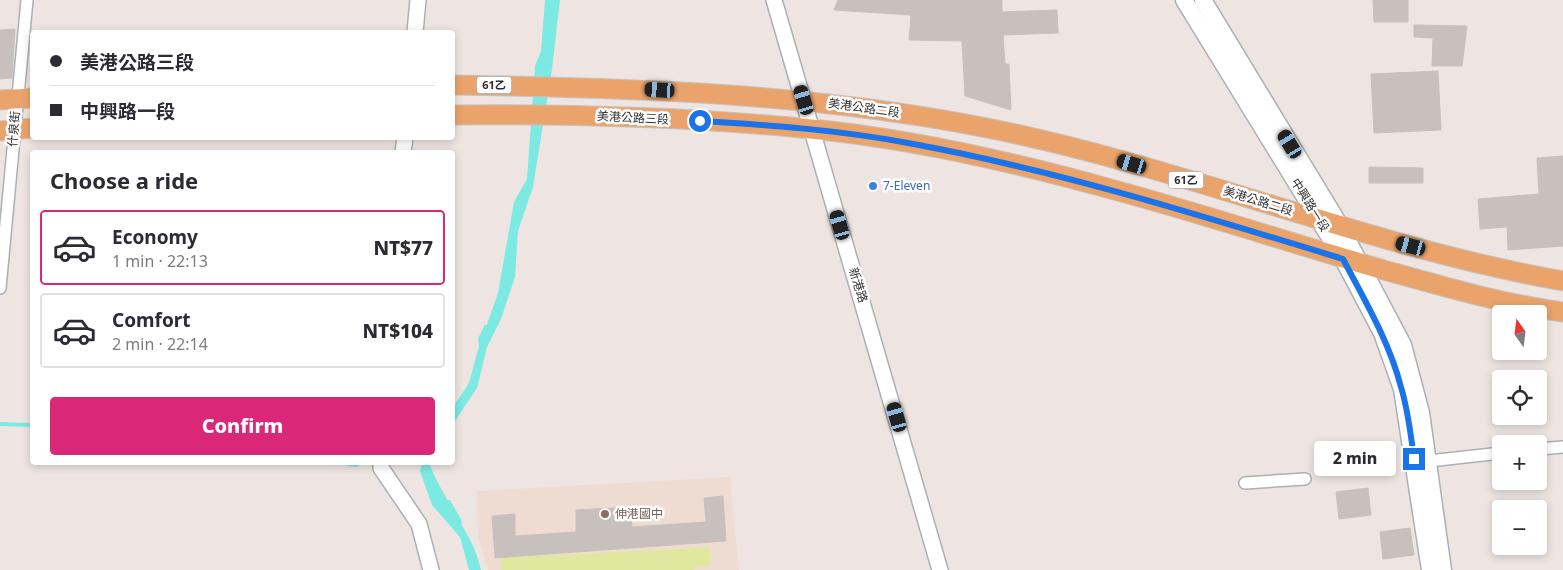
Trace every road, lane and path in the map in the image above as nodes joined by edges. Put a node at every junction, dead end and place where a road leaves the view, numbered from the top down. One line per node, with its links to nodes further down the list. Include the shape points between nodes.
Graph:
1 (27, 0): 8 (street, 什泉街)
2 (418, 0): 6 (street)
3 (774, 0): 9 (street, 新港路)
4 (1184, 0): 14 (main road, 中興路一段)
5 (1203, 0): 15 (main road, 中興路一段)
6 (415, 30)
7 (455, 85): 9 (main road, 61乙, via 713,92)
8 (16, 99): 13 (street, 什泉街)
9 (804, 100): 12 (street, 新港路); 14 (main road, 美港公路二段 / 61乙, via 998,130 1114,158)
10 (455, 114): 12 (main road, 美港公路三段 / 61乙, via 539,114)
11 (30, 128): 13 (main road)
12 (812, 129): 16 (main road, 61乙, via 906,143 1005,163 1118,191); 28 (street, 新港路)
13 (7, 130): 18 (street, 什泉街)
14 (1318, 220): 15 (main road, 美港公路二段 / 61乙); 16 (main road, 中興路一段)
15 (1339, 224): 16 (main road, 中興路一段); 17 (main road, 美港公路二段 / 61乙, via 1494,269)
16 (1352, 261): 19 (main road, 61乙, via 1459,292); 23 (main road, 中興路一段, via 1402,345 1422,413); 29 (main road, 中興路一段, via 1402,389)
17 (1563, 281)
18 (0, 288)
19 (1563, 312)
20 (1563, 447): 21 (street)
21 (1547, 448)
22 (1492, 454): 23 (street)
23 (1429, 461): 30 (main road, 中興路一段)
24 (381, 465): 27 (street, via 419,524)
25 (1305, 479): 26 (street)
26 (1245, 483)
27 (431, 570)
28 (940, 570)
29 (1430, 570)
30 (1443, 570)

